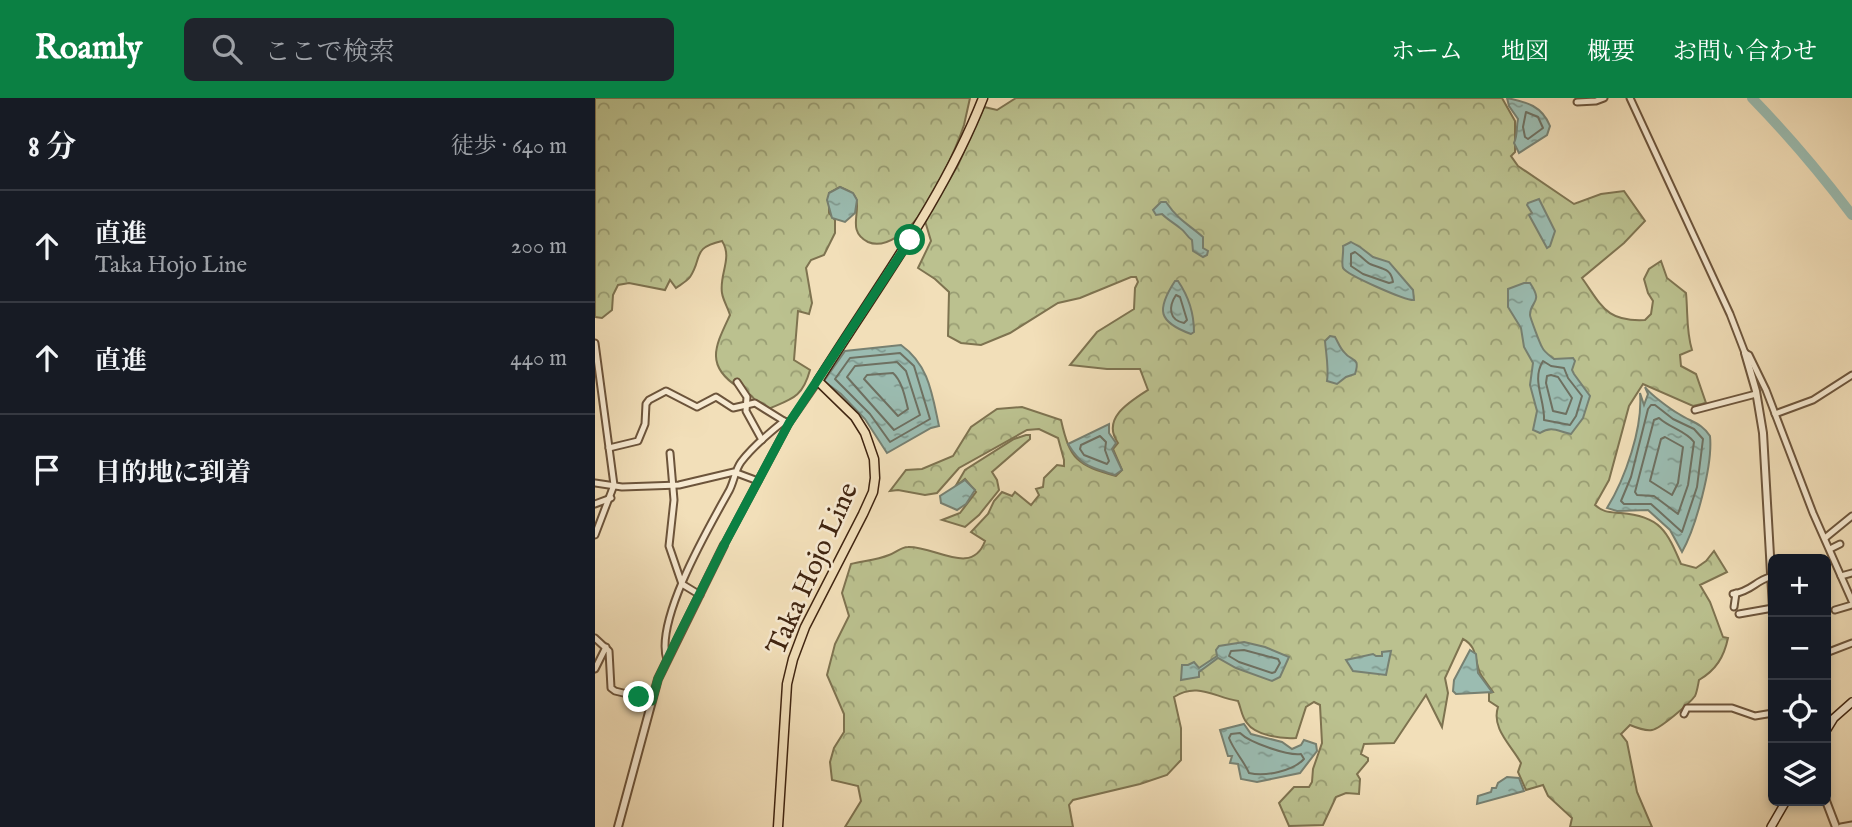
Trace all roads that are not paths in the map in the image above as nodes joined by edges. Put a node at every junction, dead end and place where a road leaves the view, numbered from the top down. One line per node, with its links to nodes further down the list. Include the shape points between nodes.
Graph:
1 (983, 98): 8 (main road, via 948,175)
2 (1604, 98): 4 (street)
3 (1630, 98): 6 (street)
4 (1577, 102)
5 (595, 343): 17 (street)
6 (1745, 353): 10 (street); 11 (street)
7 (1852, 375): 14 (street, via 1813,400)
8 (818, 381): 15 (street); 59 (main road, Taka Hojo Line, via 865,433 875,478 873,492 793,659 787,684)
9 (737, 382): 12 (street)
10 (1766, 390): 11 (street); 14 (street)
11 (1756, 392): 13 (street); 32 (street, via 1763,433)
12 (747, 404): 15 (street, via 761,406); 16 (street, via 751,424); 17 (street, via 733,408 716,397 697,407 666,391 646,404 638,441)
13 (1695, 410)
14 (1775, 414): 28 (street)
15 (787, 422): 16 (street); 20 (street)
16 (762, 440): 19 (street)
17 (609, 448): 22 (street)
18 (670, 453): 23 (street)
19 (736, 473): 20 (street); 23 (street); 36 (street)
20 (758, 481): 30 (street)
21 (595, 483): 22 (street)
22 (614, 485): 23 (street); 24 (street)
23 (673, 485): 36 (street, via 669,546)
24 (611, 498): 25 (street); 27 (street)
25 (595, 504)
26 (1852, 516): 28 (street)
27 (595, 535)
28 (1825, 538): 31 (street)
29 (1840, 544): 31 (street)
30 (724, 545): 38 (street)
31 (1830, 550): 34 (street)
32 (1769, 554)
33 (1852, 573): 34 (street)
34 (1841, 576): 37 (street)
35 (1768, 578): 40 (street, via 1735,594)
36 (682, 584): 38 (street); 48 (street, via 667,624)
37 (1850, 592): 39 (street)
38 (700, 595): 48 (street)
39 (1852, 603): 42 (street)
40 (1734, 607)
41 (1768, 609): 43 (street)
42 (1835, 610)
43 (1739, 614)
44 (595, 638): 46 (street)
45 (1852, 643): 47 (street)
46 (606, 647): 49 (street); 50 (street, via 611,688)
47 (1831, 651)
48 (667, 660): 50 (street)
49 (595, 668)
50 (652, 701): 58 (street)
51 (1852, 702): 54 (main road)
52 (1684, 714): 53 (street, via 1688,708)
53 (1768, 714)
54 (1831, 723)
55 (1783, 806): 60 (main road)
56 (1828, 806): 61 (street)
57 (1852, 825): 61 (street)
58 (618, 827)
59 (778, 827)
60 (1771, 827)
61 (1838, 827)

